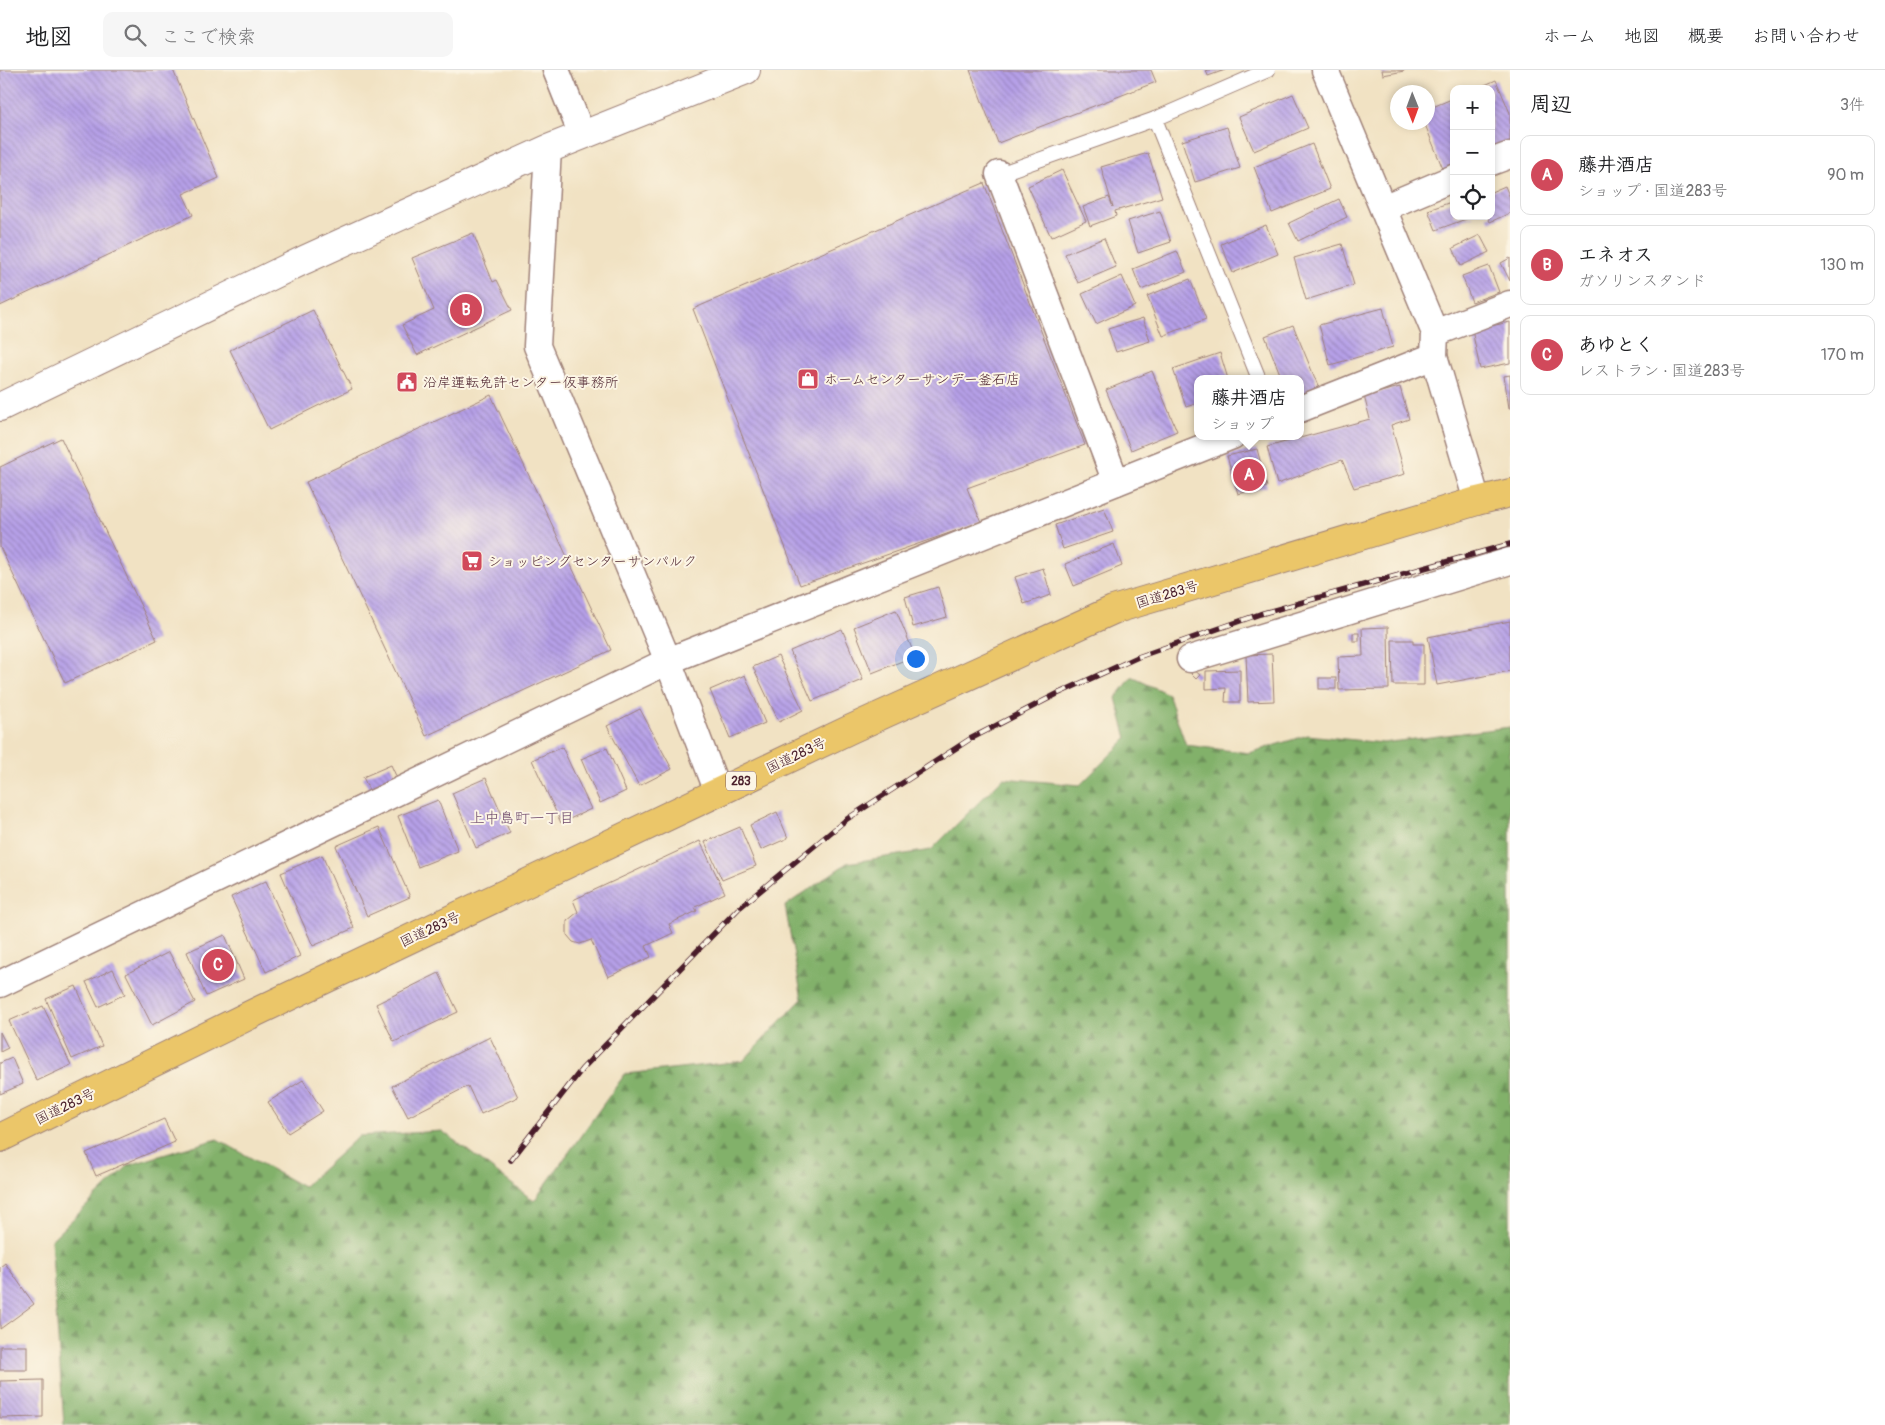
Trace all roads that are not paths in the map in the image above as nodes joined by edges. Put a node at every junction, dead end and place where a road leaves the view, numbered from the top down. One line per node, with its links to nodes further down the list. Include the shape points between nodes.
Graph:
1 (556, 70): 6 (street)
2 (746, 70): 6 (street)
3 (1268, 70): 5 (lane)
4 (1326, 70): 12 (street)
5 (1155, 119): 10 (lane); 15 (lane)
6 (582, 135): 7 (street)
7 (548, 148): 16 (street, via 304,260); 24 (street, via 537,346)
8 (1510, 155): 9 (street)
9 (1495, 161)
10 (999, 174): 19 (street)
11 (1450, 180): 12 (street)
12 (1383, 208): 14 (street)
13 (1510, 304): 14 (street)
14 (1435, 344): 17 (street); 21 (street)
15 (1257, 375)
16 (0, 407)
17 (1304, 407)
18 (1222, 440): 19 (street)
19 (1116, 482): 24 (street)
20 (1510, 493): 21 (highway, 国道283号 / 283)
21 (1477, 501): 25 (highway, 国道283号 / 283, via 1113,610)
22 (1510, 561): 23 (street)
23 (1190, 659)
24 (668, 661): 25 (street); 26 (street)
25 (718, 792): 27 (highway, 国道283号 / 283)
26 (0, 984)
27 (0, 1138)

